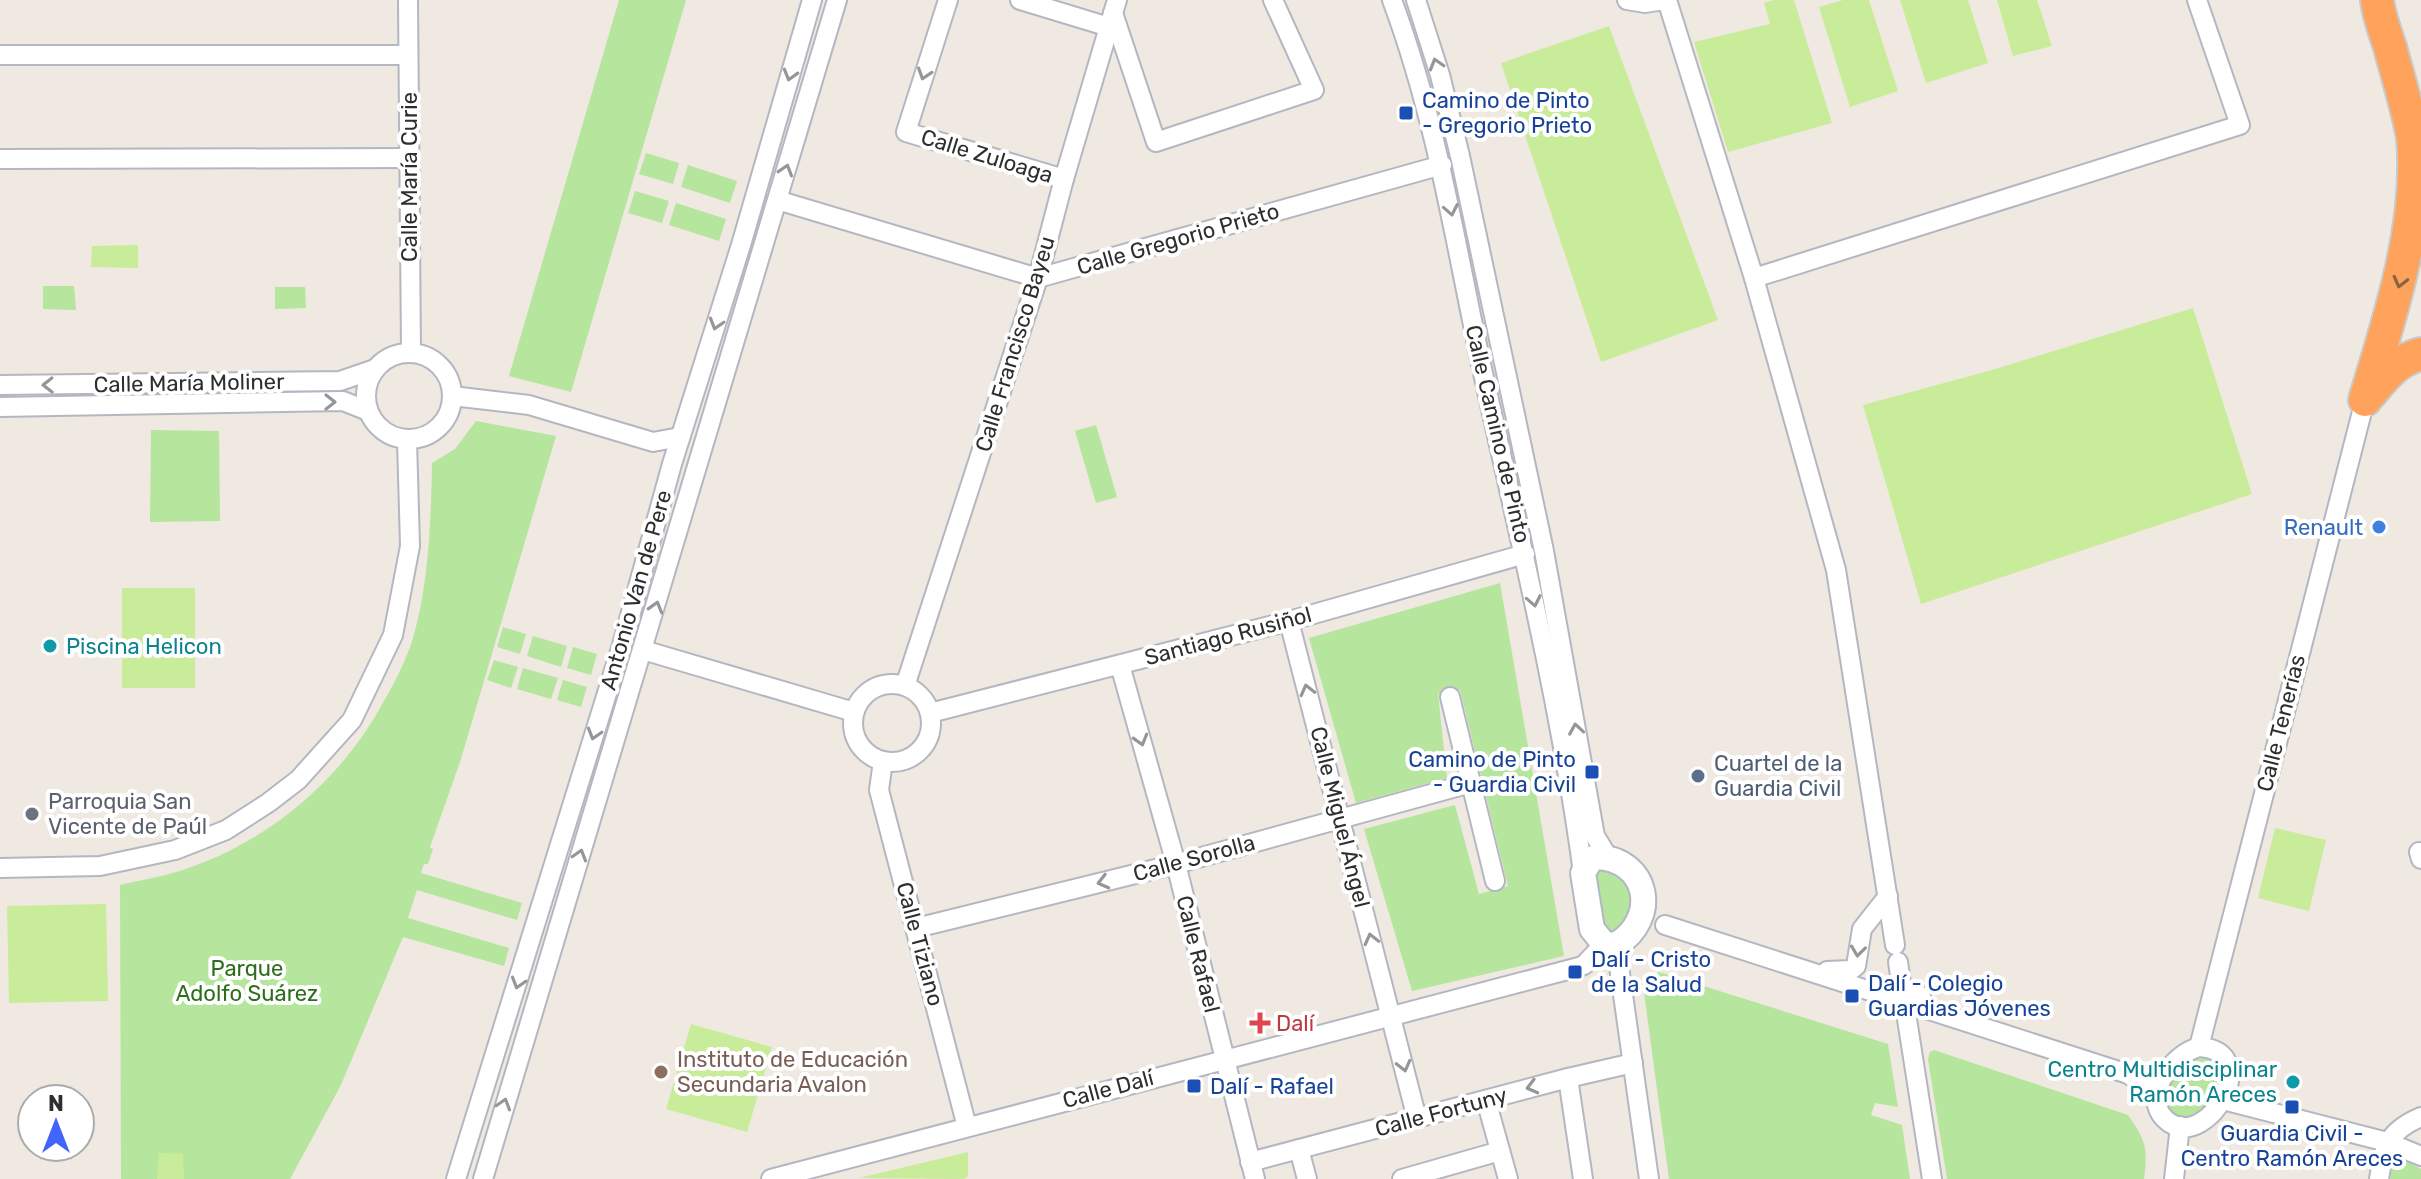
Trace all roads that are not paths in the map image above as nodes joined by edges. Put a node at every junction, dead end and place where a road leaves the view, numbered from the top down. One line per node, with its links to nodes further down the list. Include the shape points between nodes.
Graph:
1 (408, 0): 16 (street, Calle María Curie)
2 (812, 0): 33 (street, Antonio Van de Pere, one-way to 33)
3 (837, 0): 22 (street, Antonio Van de Pere, one-way to 3)
4 (948, 0): 21 (street, Calle Zuloaga, one-way to 21, via 906,132)
5 (1020, 0): 14 (street)
6 (1273, 0): 14 (street, via 1314,90 1156,142)
7 (1392, 0): 20 (street, Calle Camino de Pinto)
8 (1416, 0): 48 (street, Calle Camino de Pinto, one-way to 8, via 1594,832 1544,551 1460,156)
9 (1627, 0): 10 (street)
10 (1665, 0): 24 (street)
11 (2197, 0): 24 (street, via 2240,125)
12 (2377, 0): 30 (highway, one-way to 30, via 2413,136 2416,175 2405,260)
13 (2394, 0): 17 (highway)
14 (1113, 13): 21 (street, Calle Francisco Bayeu)
15 (0, 55): 16 (street)
16 (408, 55): 18 (street, Calle María Curie)
17 (2421, 88)
18 (409, 158): 19 (street); 25 (street, Calle María Curie)
19 (0, 159)
20 (1442, 165): 23 (street, Calle Gregorio Prieto); 37 (street, Calle Camino de Pinto, one-way to 37)
21 (1064, 179): 23 (street, Calle Francisco Bayeu)
22 (777, 200): 23 (street); 39 (street, Antonio Van de Pere, one-way to 22)
23 (1038, 278): 41 (street, Calle Francisco Bayeu)
24 (1754, 278): 54 (street, via 1836,570)
25 (411, 353): 27 (street, via 385,360); 29 (street, via 445,371)
26 (2421, 354): 30 (highway, via 2405,358)
27 (375, 369): 28 (street, Calle María Moliner, one-way to 28, via 340,381); 32 (street, via 365,396)
28 (0, 385)
29 (452, 396): 34 (street, via 444,422 434,432); 35 (street, via 529,405)
30 (2365, 400): 61 (street, Calle Tenerías)
31 (0, 407): 32 (street, Calle María Moliner, one-way to 32, via 343,401)
32 (368, 411): 34 (street, via 383,431)
33 (680, 437): 35 (street); 36 (street, Antonio Van de Pere)
34 (407, 440): 50 (street, via 410,546 393,635 352,720 298,780 226,830 175,850 100,866)
35 (653, 442): 36 (street)
36 (672, 464): 81 (street, Antonio Van de Pere, one-way to 81)
37 (1525, 554): 38 (street, Santiago Rusiñol); 51 (street, Calle Camino de Pinto, one-way to 51)
38 (1289, 621): 40 (street, Santiago Rusiñol); 47 (street, Calle Miguel Ángel, one-way to 38)
39 (643, 650): 43 (street); 82 (street, Antonio Van de Pere, one-way to 39)
40 (1120, 665): 44 (street, Santiago Rusiñol); 49 (street, Calle Rafael, one-way to 49)
41 (905, 686): 43 (street, via 879,685 867,692); 44 (street, via 925,701)
42 (1450, 697): 46 (street)
43 (854, 712): 45 (street, via 856,740)
44 (930, 713): 45 (street, via 928,738 921,749 899,762)
45 (883, 761): 56 (street, Calle Tiziano, via 879,790)
46 (1471, 783): 47 (street, Calle Sorolla); 52 (street)
47 (1341, 819): 49 (street, Calle Sorolla); 60 (street, Calle Miguel Ángel, one-way to 47)
48 (1608, 857): 51 (street, via 1596,857); 53 (street, via 1630,869)
49 (1176, 864): 56 (street, Calle Sorolla, one-way to 56); 64 (street, Calle Rafael)
50 (0, 868)
51 (1583, 873): 57 (street, via 1592,929)
52 (1495, 881)
53 (1643, 890): 55 (street); 57 (street, via 1641,920)
54 (1888, 896): 58 (street, one-way to 58, via 1862,929 1856,966 1841,972); 62 (street, via 1904,991 2018,1028)
55 (1665, 925): 57 (street); 58 (street)
56 (916, 928): 74 (street, Calle Tiziano)
57 (1617, 947): 60 (street, Calle Dalí, via 1584,965); 65 (street)
58 (1808, 970): 59 (street)
59 (1904, 1000): 62 (street); 88 (street)
60 (1391, 1014): 64 (street, Calle Dalí); 72 (street, Calle Miguel Ángel, one-way to 72)
61 (2199, 1047): 63 (street); 69 (street, via 2215,1049 2225,1058 2230,1076)
62 (2060, 1051): 66 (street)
63 (2177, 1057): 66 (street); 70 (street, via 2163,1077)
64 (1224, 1058): 74 (street, Calle Dalí); 79 (street, Calle Rafael)
65 (1633, 1063): 67 (street, Calle Fortuny); 87 (street)
66 (2128, 1074): 70 (street)
67 (1568, 1078): 68 (street, Calle Fortuny, one-way to 68); 86 (street)
68 (1486, 1100): 72 (street, Calle Fortuny); 77 (street)
69 (2223, 1100): 73 (street, via 2210,1116); 75 (street)
70 (2157, 1102): 73 (street, via 2164,1117)
71 (2421, 1117): 75 (street)
72 (1417, 1119): 76 (street, Calle Fortuny)
73 (2180, 1126): 89 (street)
74 (967, 1127): 83 (street, Calle Dalí)
75 (2387, 1142): 78 (street); 90 (street)
76 (1299, 1149): 79 (street, Calle Fortuny); 84 (street)
77 (1500, 1151): 80 (street); 85 (street)
78 (2421, 1156)
79 (1252, 1170)
80 (1411, 1178)
81 (456, 1179)
82 (483, 1179)
83 (771, 1179)
84 (1307, 1179)
85 (1508, 1179)
86 (1583, 1179)
87 (1649, 1179)
88 (1932, 1179)
89 (2174, 1179)
90 (2379, 1179)

